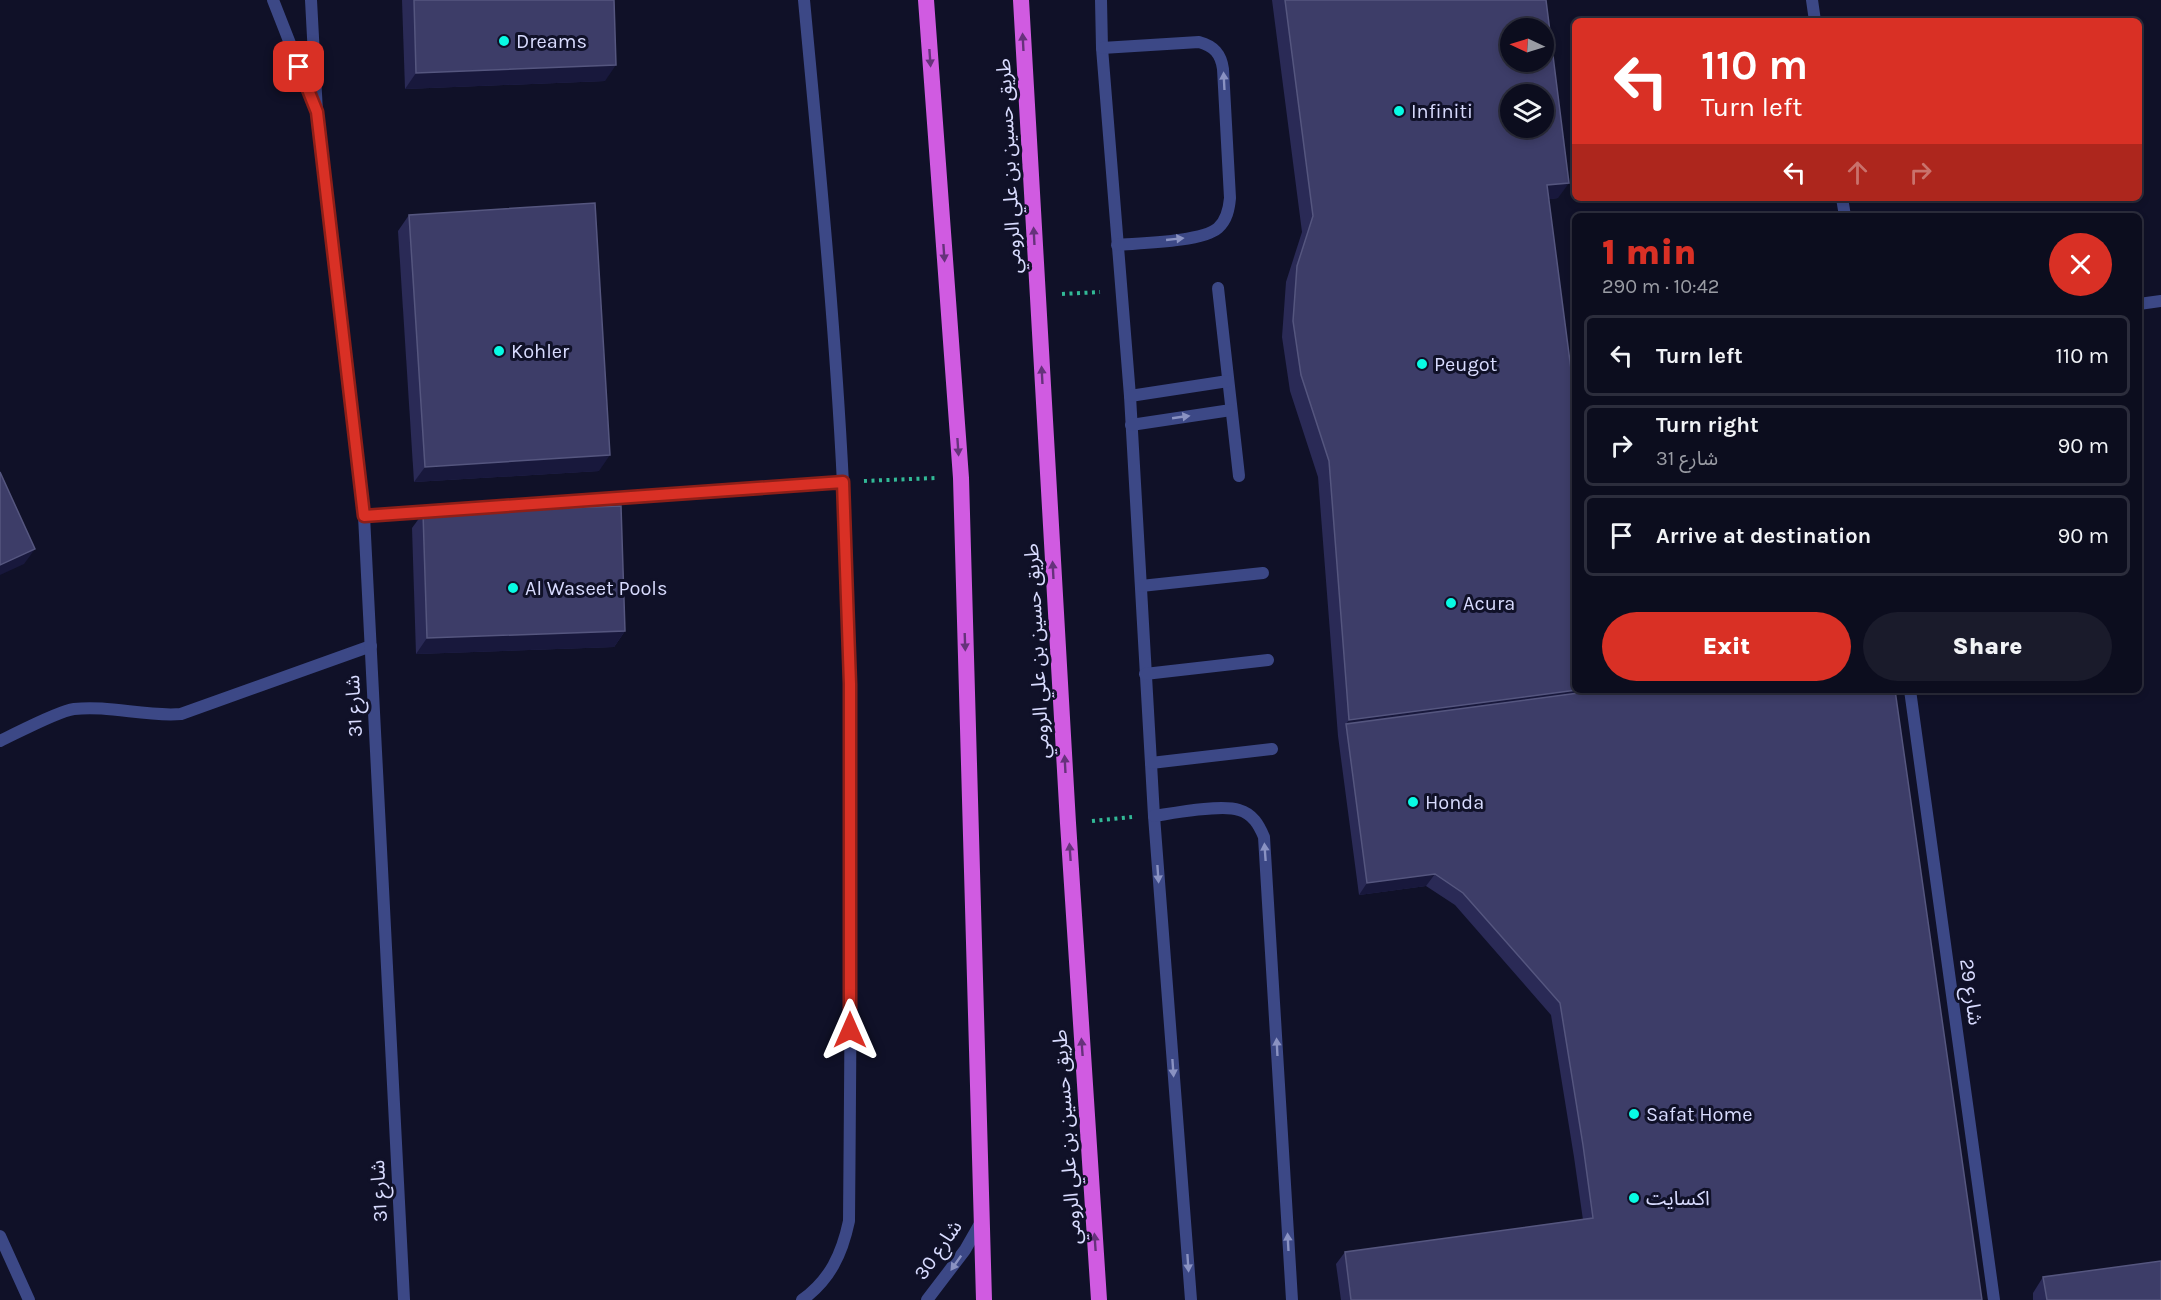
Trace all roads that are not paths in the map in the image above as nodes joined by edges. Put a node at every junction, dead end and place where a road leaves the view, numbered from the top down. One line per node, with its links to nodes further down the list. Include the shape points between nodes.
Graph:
1 (273, 0): 10 (street, شارع 31)
2 (311, 0): 10 (street, شارع 31)
3 (804, 0): 20 (street, via 831,295)
4 (926, 0): 32 (highway, one-way to 32, via 961,478)
5 (1021, 0): 39 (highway, طريق حسين بن علي الرومي, one-way to 5)
6 (1101, 0): 9 (street)
7 (1812, 0): 8 (street)
8 (1815, 18)
9 (1102, 48): 11 (street); 11 (street, one-way to 9, via 1200,237 1225,219 1230,198 1223,69 1216,51 1199,42)
10 (317, 112): 21 (street, شارع 31)
11 (1117, 245): 16 (street)
12 (1218, 288): 15 (street)
13 (2161, 301): 14 (street)
14 (2142, 304)
15 (1228, 381): 16 (street); 17 (street)
16 (1130, 396): 18 (street)
17 (1231, 410): 18 (street, one-way to 17); 19 (street)
18 (1131, 425): 23 (street)
19 (1239, 476)
20 (843, 482): 21 (street); 36 (street, via 852,886 849,1221 845,1241 828,1276)
21 (364, 516): 24 (street, شارع 31)
22 (1263, 573): 23 (street)
23 (1141, 586): 26 (street)
24 (371, 646): 28 (street, via 181,714 71,709); 35 (street, شارع 31)
25 (1268, 660): 26 (street)
26 (1145, 674): 30 (street)
27 (1910, 693): 42 (street, شارع 29)
28 (0, 741)
29 (1272, 749): 30 (street)
30 (1151, 763): 31 (street)
31 (1154, 816): 40 (street, one-way to 40); 41 (street, one-way to 31, via 1264,837 1255,820 1239,810)
32 (981, 1222): 37 (street, شارع 30, one-way to 37, via 965,1251); 38 (highway)
33 (0, 1236): 34 (street)
34 (28, 1300)
35 (404, 1300)
36 (802, 1300)
37 (927, 1300)
38 (984, 1300)
39 (1099, 1300)
40 (1191, 1300)
41 (1292, 1300)
42 (1994, 1300)

